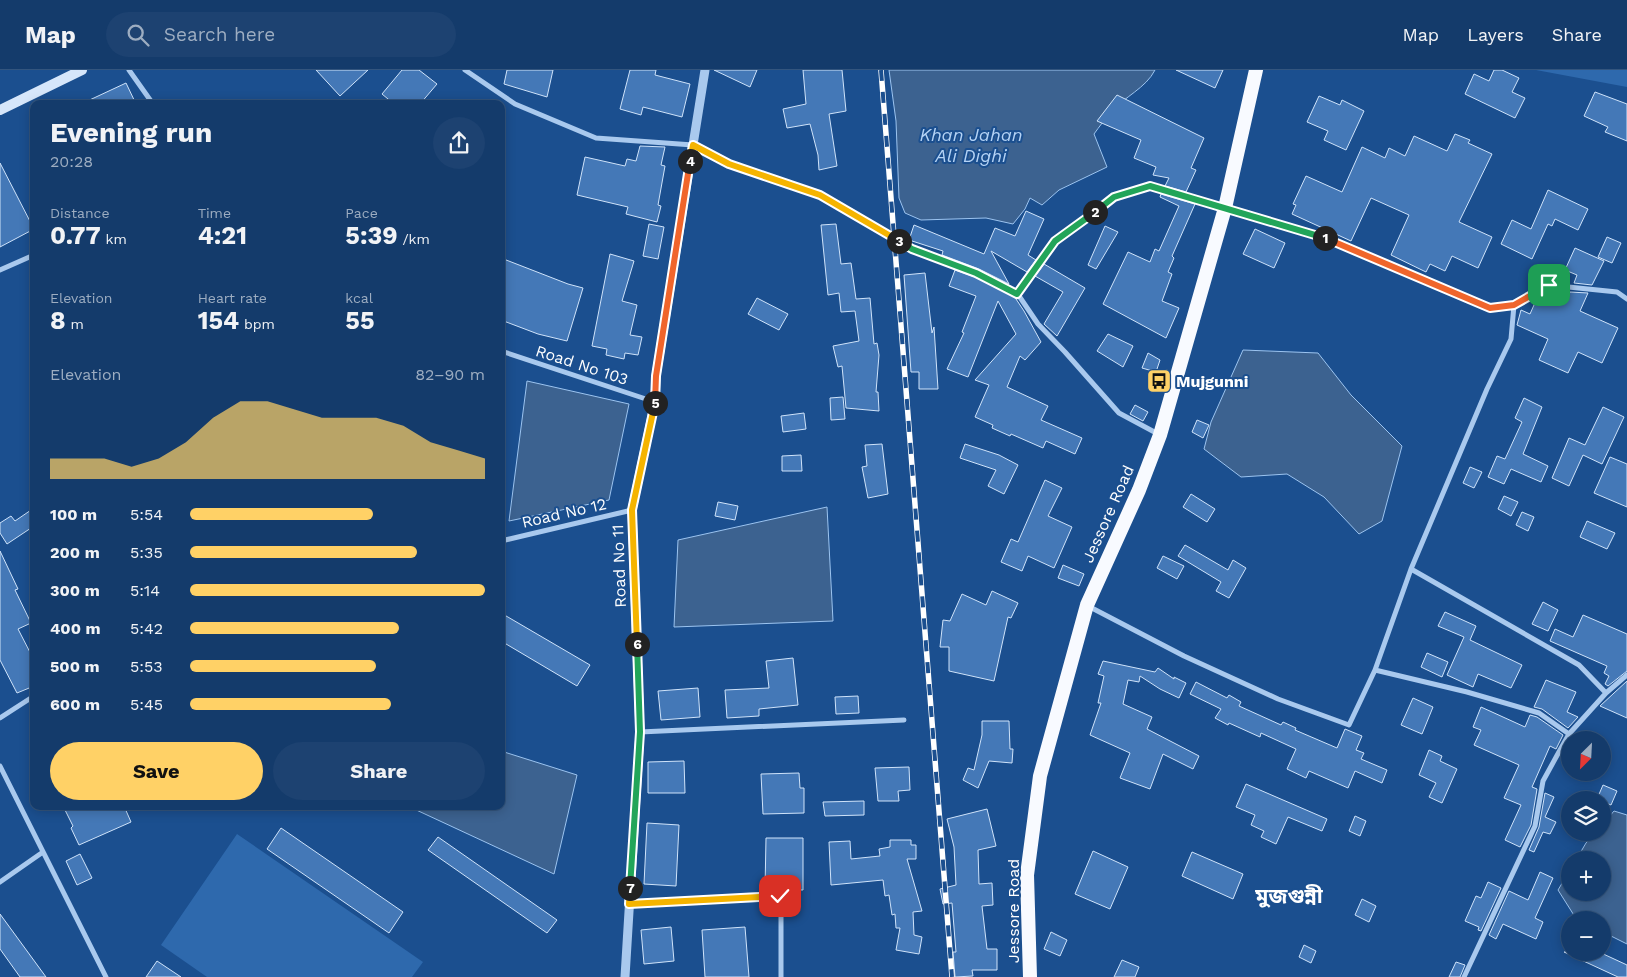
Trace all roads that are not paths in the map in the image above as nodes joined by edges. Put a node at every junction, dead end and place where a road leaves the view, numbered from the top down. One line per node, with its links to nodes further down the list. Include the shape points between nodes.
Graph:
1 (82, 70): 7 (main road)
2 (129, 70): 6 (street)
3 (465, 70): 8 (street, via 515,104 596,138)
4 (705, 70): 8 (street, Road No 11)
5 (1256, 70): 9 (highway, Jessore Road)
6 (150, 100)
7 (0, 110)
8 (693, 145): 12 (street, via 729,164 820,195 912,249 976,273); 16 (street, Road No 11, via 656,376)
9 (1225, 208): 12 (street, via 1150,186 1114,197 1055,241); 14 (street, via 1319,236 1490,308); 17 (highway, Jessore Road)
10 (30, 257): 11 (street)
11 (0, 270)
12 (1017, 294): 17 (street, via 1038,324 1119,413)
13 (1627, 299): 14 (street, via 1617,292 1549,285)
14 (1514, 305): 20 (street, via 1511,339)
15 (505, 352): 16 (street, Road No 103)
16 (655, 402): 18 (street, Road No 11)
17 (1160, 435): 21 (highway, Jessore Road)
18 (632, 510): 19 (street, Road No 12); 30 (street, Road No 11)
19 (505, 540)
20 (1411, 569): 22 (street); 24 (street, via 1579,665)
21 (1087, 605): 22 (street, via 1184,656 1278,699 1350,725); 39 (highway, Jessore Road, via 1040,776 1027,874)
22 (1375, 670): 28 (street, via 1539,713)
23 (1627, 675): 24 (street)
24 (1606, 694): 29 (street)
25 (30, 699): 26 (street)
26 (0, 718)
27 (904, 720): 30 (street)
28 (1565, 731)
29 (1572, 731)
30 (640, 732): 35 (street, Road No 11)
31 (1561, 749): 40 (street, via 1543,782 1535,826)
32 (0, 766): 33 (street)
33 (43, 852): 34 (street); 36 (street)
34 (0, 882)
35 (629, 904): 37 (street, Road No 11); 38 (street, via 780,896)
36 (106, 977)
37 (625, 977)
38 (781, 977)
39 (1030, 977)
40 (1464, 977)

